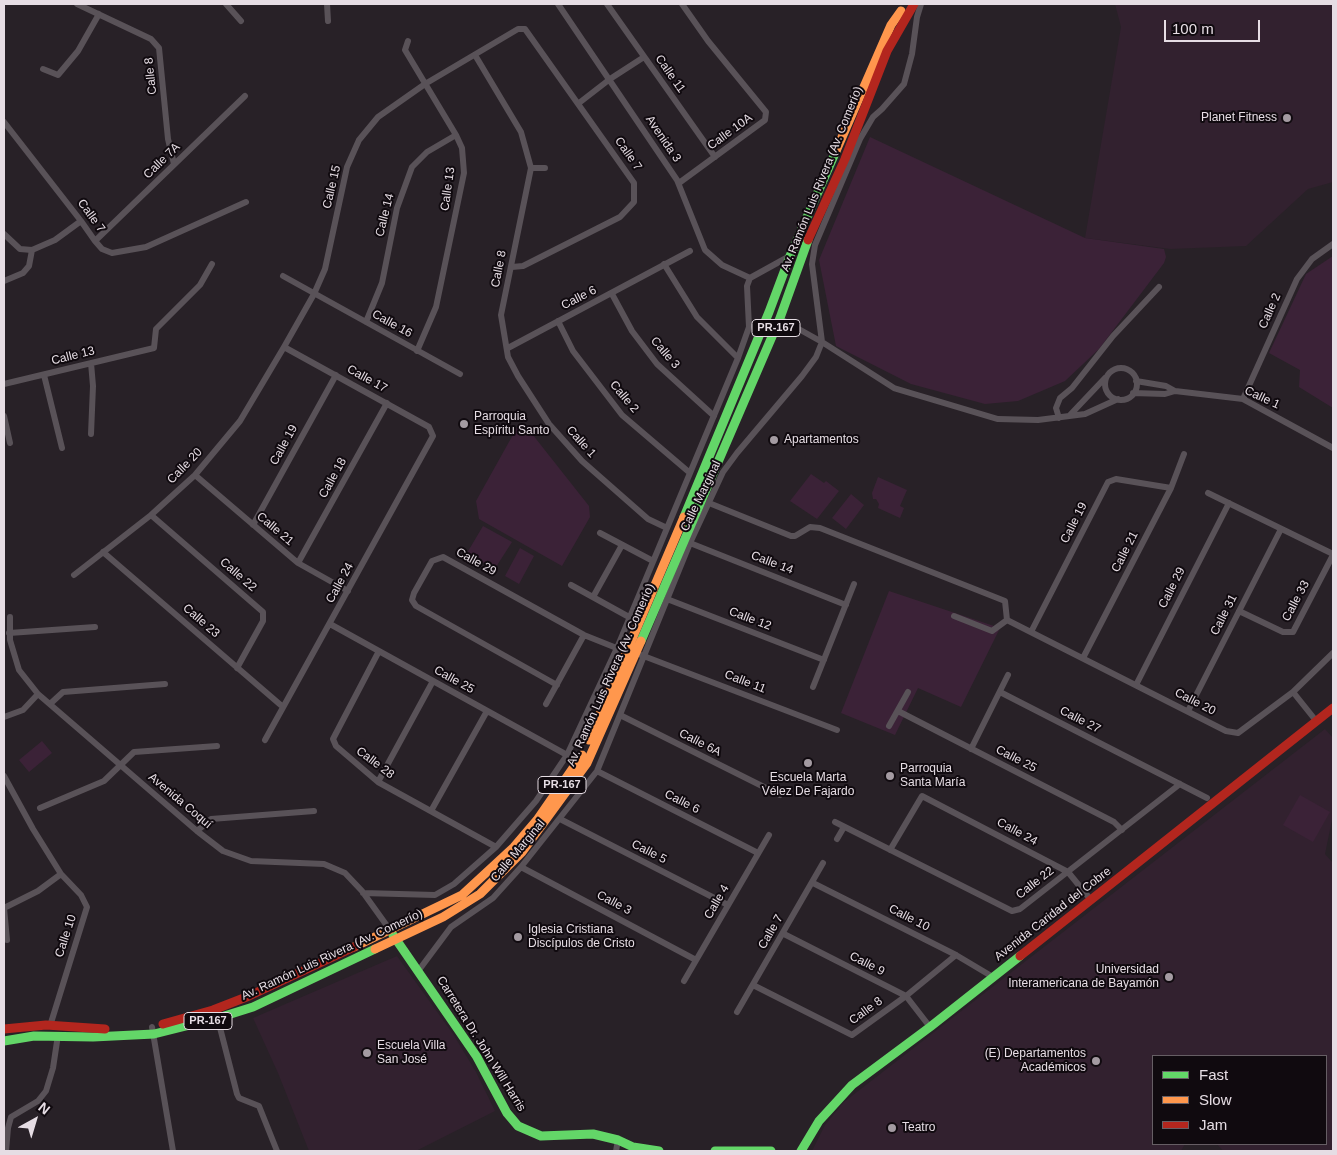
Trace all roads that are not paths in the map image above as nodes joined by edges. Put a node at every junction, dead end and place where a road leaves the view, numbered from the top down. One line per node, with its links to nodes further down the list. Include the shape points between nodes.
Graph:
1 (77, 4): 10 (street, Calle 8)
2 (226, 4): 11 (street)
3 (327, 4): 12 (street)
4 (558, 4): 18 (street, Avenida 3)
5 (607, 4): 16 (street, Calle 11)
6 (682, 4): 24 (street, Calle 10A, via 766,112 766,120)
7 (907, 4): 36 (main road, Av. Ramón Luis Rivera (Av. Comerío) / PR-167, via 891,26 878,53)
8 (914, 4): 47 (main road, Av. Ramón Luis Rivera (Av. Comerío) / PR-167, via 888,51 845,159 806,244)
9 (921, 4): 50 (street, via 904,84 873,116 860,139 814,245 812,264)
10 (99, 14): 17 (street, via 78,51 58,76); 25 (street, Calle 8, via 151,39 159,48 168,139)
11 (241, 21)
12 (328, 21)
13 (502, 39): 15 (street, Calle 15); 21 (street, Calle 7, via 518,29 525,29)
14 (408, 41): 19 (street, Calle 13, via 405,50)
15 (475, 54): 19 (street, Calle 15); 26 (street, Calle 8, via 521,132)
16 (644, 57): 18 (street); 24 (street, Calle 11)
17 (43, 69)
18 (610, 79): 21 (street); 28 (street, Avenida 3)
19 (425, 84): 23 (street, Calle 13); 44 (street, Calle 15, via 378,117 359,140 347,167 325,269)
20 (245, 96): 25 (street, Calle 7A)
21 (579, 104): 39 (street, Calle 7, via 634,182 634,202 620,216 523,266)
22 (4, 122): 30 (street, Calle 7)
23 (456, 135): 48 (street, Calle 14, via 427,152 412,167 397,208 382,283); 53 (street, Calle 13, via 462,148 464,173 436,307)
24 (715, 157): 28 (street, Calle 10A)
25 (174, 164): 32 (street, Calle 7A)
26 (531, 168): 27 (street); 39 (street, Calle 8)
27 (545, 168)
28 (679, 183): 41 (street, Avenida 3, via 705,250 722,265)
29 (246, 202): 32 (street, Calle 7, via 146,247 112,253)
30 (81, 221): 32 (street, Calle 7); 34 (street, via 55,240)
31 (4, 234): 34 (street, via 20,249)
32 (95, 241)
33 (1333, 244): 65 (street, Calle 2, via 1312,259 1297,279)
34 (32, 250): 42 (street, via 29,266 23,273)
35 (690, 251): 38 (street, Calle 6)
36 (790, 256): 41 (street); 46 (main road, Av. Ramón Luis Rivera (Av. Comerío) / PR-167)
37 (212, 264): 55 (street, Calle 13, via 200,285 156,329 154,348)
38 (664, 264): 45 (street, Calle 6); 54 (street, via 697,317)
39 (512, 268): 52 (street, Calle 8, via 501,315)
40 (282, 276): 44 (street, Calle 16)
41 (750, 278): 54 (street, Calle Marginal, via 747,286 749,327)
42 (4, 281)
43 (1159, 287): 70 (street, via 1060,398 1056,408)
44 (314, 294): 48 (street, Calle 16); 51 (street, Calle 15)
45 (612, 294): 49 (street, Calle 6); 69 (street, Calle 3, via 632,331 657,364)
46 (769, 312): 47 (street); 113 (main road, Av. Ramón Luis Rivera (Av. Comerío) / PR-167)
47 (780, 318): 50 (street); 113 (main road, Av. Ramón Luis Rivera (Av. Comerío) / PR-167)
48 (366, 322): 53 (street, Calle 16)
49 (558, 322): 52 (street, Calle 6); 77 (street, Calle 2, via 574,351 622,415)
50 (822, 342): 70 (street, via 894,388 998,419); 81 (street, Calle Marginal, via 802,376 737,452 723,472)
51 (284, 346): 58 (street, Calle 17); 78 (street, Calle 20, via 240,421)
52 (508, 348): 85 (street, Calle 1, via 508,357 518,376 549,424 582,461 648,518)
53 (417, 350): 56 (street, Calle 16)
54 (738, 358): 69 (street, Calle Marginal)
55 (91, 363): 57 (street, Calle 13); 71 (street)
56 (460, 374)
57 (44, 375): 61 (street, Calle 13); 74 (street)
58 (336, 375): 66 (street, Calle 17); 84 (street, Calle 19)
59 (1107, 376): 60 (street, via 1116,368 1123,368 1129,370); 64 (street, via 1106,389); 67 (street)
60 (1136, 380): 62 (street, Calle 1); 63 (street)
61 (4, 384)
62 (1175, 391): 63 (street, Calle 1, via 1165,394); 65 (street, Calle 1)
63 (1133, 393): 64 (street)
64 (1118, 399): 67 (street, via 1085,414)
65 (1243, 399): 75 (street, Calle 1)
66 (387, 403): 72 (street, Calle 17, via 429,427); 93 (street, Calle 18)
67 (1070, 415): 70 (street)
68 (4, 416): 73 (street)
69 (714, 416): 77 (street, Calle Marginal)
70 (1059, 418)
71 (91, 434)
72 (433, 436): 97 (street, Calle 24)
73 (10, 443)
74 (62, 448)
75 (1333, 448)
76 (1184, 454): 79 (street, Calle 21)
77 (690, 473): 85 (street, Calle Marginal)
78 (195, 476): 83 (street, Calle 20); 84 (street, Calle 21)
79 (1170, 488): 108 (street, Calle 19, via 1116,479 1108,482); 115 (street, Calle 21)
80 (1208, 494): 82 (street)
81 (709, 503): 88 (street, Calle Marginal); 105 (street, via 785,535 795,536 810,527 817,527 864,545 1005,601)
82 (1229, 503): 86 (street); 121 (street, Calle 29)
83 (151, 515): 90 (street, Calle 20); 117 (street, Calle 22, via 263,612 263,621)
84 (252, 525): 93 (street, Calle 21)
85 (666, 528): 92 (street, Calle Marginal)
86 (1281, 529): 91 (street); 101 (street, Calle 31)
87 (600, 533): 89 (street)
88 (690, 543): 99 (street, Calle Marginal); 100 (street, Calle 14)
89 (622, 545): 92 (street); 98 (street)
90 (103, 552): 94 (street, Calle 20); 117 (street, Calle 23)
91 (1333, 554): 101 (street, Calle 33, via 1293,632 1283,632)
92 (653, 561): 104 (street, Calle Marginal)
93 (298, 563): 97 (street, Calle 21)
94 (74, 575)
95 (854, 584): 100 (street)
96 (571, 585): 98 (street)
97 (348, 591): 106 (street, Calle 24)
98 (593, 597): 104 (street)
99 (667, 599): 113 (street, Calle Marginal); 116 (street, Calle 12)
100 (846, 605): 116 (street)
101 (1239, 611): 134 (street, Calle 31)
102 (954, 616): 105 (street, via 992,631)
103 (10, 617): 110 (street, Avenida Coquí)
104 (629, 617): 111 (street, Calle Marginal)
105 (1007, 620): 108 (street, Calle 20)
106 (330, 624): 112 (street, Calle 25); 130 (street, Calle 24)
107 (95, 627): 110 (street)
108 (1031, 632): 115 (street, Calle 20)
109 (584, 635): 111 (street, Calle 29); 122 (street); 122 (street, Calle 29, via 443,557 432,561 414,593 412,600 416,606)
110 (7, 638): 127 (street, Avenida Coquí, via 19,670)
111 (617, 648): 113 (street, Calle 11); 143 (street, Calle Marginal)
112 (379, 651): 119 (street, Calle 25); 147 (street, Calle 28, via 333,739 336,746)
113 (636, 653): 135 (street, Calle Marginal); 139 (street, Calle 11); 173 (main road, Av. Ramón Luis Rivera (Av. Comerío) / PR-167, via 580,760 514,847 462,895); 176 (main road, Av. Ramón Luis Rivera (Av. Comerío) / PR-167, via 587,763 522,852 480,894)
114 (1333, 653): 126 (street, Calle 20)
115 (1084, 658): 121 (street, Calle 20)
116 (824, 660): 123 (street)
117 (237, 668): 130 (street, Calle 23)
118 (1008, 675): 125 (street)
119 (433, 681): 132 (street, Calle 25); 147 (street)
120 (165, 684): 128 (street, via 63,692)
121 (1136, 684): 134 (street, Calle 20)
122 (557, 685): 129 (street)
123 (813, 687)
124 (908, 692): 133 (street)
125 (1000, 692): 142 (street); 148 (street, Calle 27)
126 (1293, 692): 134 (street, Calle 20, via 1238,733 1226,731); 137 (street)
127 (38, 694): 128 (street, Avenida Coquí); 136 (street, via 23,710)
128 (50, 704): 144 (street, Avenida Coquí)
129 (546, 704)
130 (283, 708): 140 (street, Calle 24)
131 (1333, 708): 137 (main road, Avenida Caridad del Cobre)
132 (487, 711): 143 (street, Calle 25); 153 (street)
133 (898, 711): 138 (street); 142 (street, Calle 25)
134 (1188, 711)
135 (620, 715): 145 (street, Calle Marginal); 149 (street, Calle 6A)
136 (6, 716)
137 (1318, 722): 170 (main road, Avenida Caridad del Cobre)
138 (889, 726)
139 (837, 730)
140 (266, 740)
141 (218, 746): 144 (street, via 134,752)
142 (971, 749): 157 (street, Calle 25, via 1114,822)
143 (567, 755): 161 (street, Calle Marginal, via 536,801)
144 (120, 765): 151 (street, via 104,781); 158 (street, Avenida Coquí)
145 (596, 771): 154 (street, Calle Marginal); 163 (street, Calle 6)
146 (4, 776): 167 (street, Calle 10)
147 (378, 782): 153 (street, Calle 28)
148 (1180, 784): 150 (street, Calle 27); 157 (street, Calle 22)
149 (780, 795)
150 (1207, 798)
151 (40, 808)
152 (314, 811): 158 (street, via 212,819)
153 (431, 811): 161 (street, Calle 28)
154 (560, 819): 165 (street, Calle Marginal); 171 (street, Calle 5)
155 (834, 822): 156 (street, Calle 22)
156 (844, 826): 160 (street); 162 (street, Calle 22)
157 (1122, 830): 166 (street, Calle 22)
158 (197, 831): 169 (street, Avenida Coquí, via 223,851 251,861 324,864 345,873)
159 (769, 835): 163 (street, Calle 4)
160 (837, 839)
161 (496, 847): 169 (street, Calle Marginal, via 454,884 435,895)
162 (890, 850): 166 (street, Calle 22, via 1012,911 1020,909); 166 (street, Calle 24, via 922,796)
163 (758, 853): 171 (street, Calle 4)
164 (823, 863): 168 (street, Calle 7)
165 (521, 867): 178 (street, Calle 3); 179 (street, Calle Marginal, via 492,898 451,927)
166 (1068, 872): 170 (street, Calle 24)
167 (61, 874): 172 (street, via 38,891); 186 (street, Calle 10, via 81,895 87,907)
168 (813, 883): 174 (street, Calle 7); 177 (street, Calle 10)
169 (363, 893): 173 (street, Avenida Coquí)
170 (1091, 900): 180 (main road, Avenida Caridad del Cobre)
171 (728, 905): 178 (street, Calle 4)
172 (4, 908): 175 (street)
173 (390, 930): 176 (main road, Carretera Dr. John Will Harris); 185 (main road, Av. Ramón Luis Rivera (Av. Comerío) / PR-167)
174 (784, 934): 182 (street, Calle 7); 183 (street, Calle 9)
175 (7, 940)
176 (397, 940): 179 (main road, Carretera Dr. John Will Harris); 185 (main road, Av. Ramón Luis Rivera (Av. Comerío) / PR-167, via 253,1007)
177 (956, 955): 180 (street, Calle 10); 183 (street, Calle 8)
178 (696, 960): 181 (street, Calle 4)
179 (419, 970): 193 (main road, Carretera Dr. John Will Harris, via 476,1057 506,1114 518,1126 541,1136 593,1134)
180 (993, 977): 187 (main road, Avenida Caridad del Cobre)
181 (684, 981)
182 (753, 985): 183 (street, Calle 8, via 852,1035); 184 (street, Calle 7)
183 (906, 996): 187 (street, Calle 9)
184 (737, 1012)
185 (217, 1014): 189 (main road, Av. Ramón Luis Rivera (Av. Comerío) / PR-167); 196 (street, via 239,1098 259,1106)
186 (55, 1026): 188 (main road, Av. Ramón Luis Rivera (Av. Comerío) / PR-167); 189 (main road, Av. Ramón Luis Rivera (Av. Comerío) / PR-167); 190 (street, Calle 10); 191 (street)
187 (930, 1026): 201 (main road, Avenida Caridad del Cobre, via 852,1085 819,1121)
188 (4, 1029)
189 (153, 1030): 191 (main road, Av. Ramón Luis Rivera (Av. Comerío) / PR-167, via 93,1037); 195 (street)
190 (48, 1036): 191 (main road, Av. Ramón Luis Rivera (Av. Comerío) / PR-167); 192 (main road, Av. Ramón Luis Rivera (Av. Comerío) / PR-167)
191 (58, 1037): 194 (street, via 46,1091 38,1101 12,1117)
192 (4, 1041)
193 (618, 1140): 197 (street); 198 (main road, Carretera Dr. John Will Harris, via 633,1147)
194 (6, 1151)
195 (173, 1151)
196 (277, 1151)
197 (616, 1151)
198 (659, 1151)
199 (714, 1151): 200 (main road)
200 (771, 1151)
201 (801, 1151)

